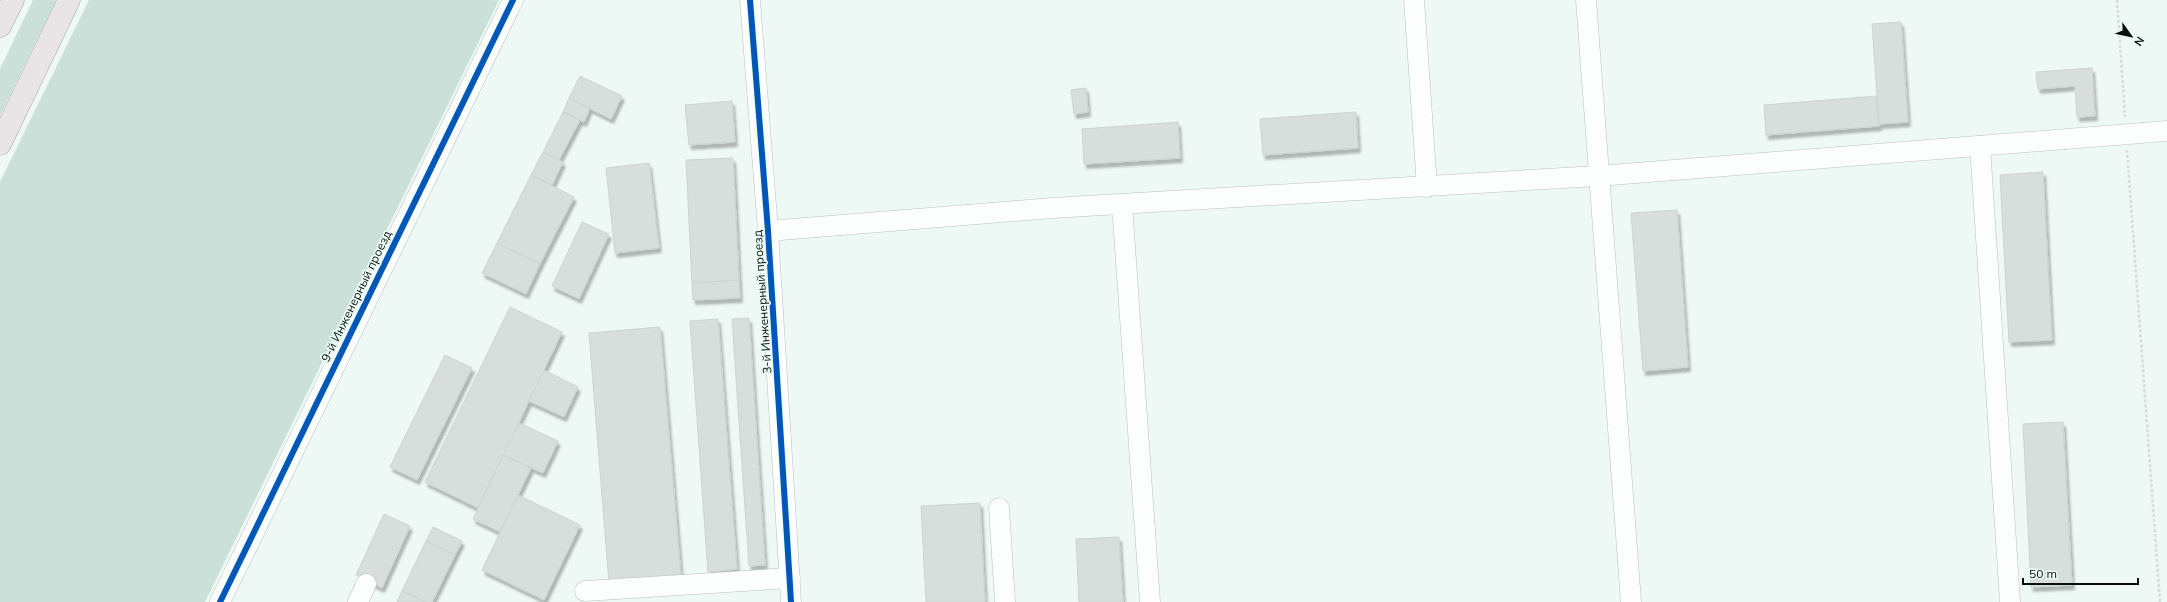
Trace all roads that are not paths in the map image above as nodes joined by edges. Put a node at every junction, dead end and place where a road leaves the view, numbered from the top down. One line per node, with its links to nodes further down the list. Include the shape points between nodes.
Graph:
1 (13, 0): 7 (main road)
2 (69, 0): 9 (main road)
3 (513, 0): 18 (street, 9-й Инженерный проезд)
4 (750, 0): 14 (street, 3-й Инженерный проезд)
5 (1414, 0): 12 (street)
6 (1586, 0): 11 (street)
7 (0, 26)
8 (2167, 131): 10 (street)
9 (0, 144)
10 (1980, 146): 11 (street); 23 (street)
11 (1598, 176): 12 (street); 22 (street)
12 (1428, 187): 13 (street)
13 (1122, 204): 14 (street); 21 (street)
14 (768, 232): 16 (street, 3-й Инженерный проезд)
15 (999, 508): 20 (street)
16 (790, 578): 17 (street); 19 (street, 3-й Инженерный проезд)
17 (585, 591)
18 (220, 602)
19 (791, 602)
20 (1005, 602)
21 (1150, 602)
22 (1631, 602)
23 (2010, 602)

